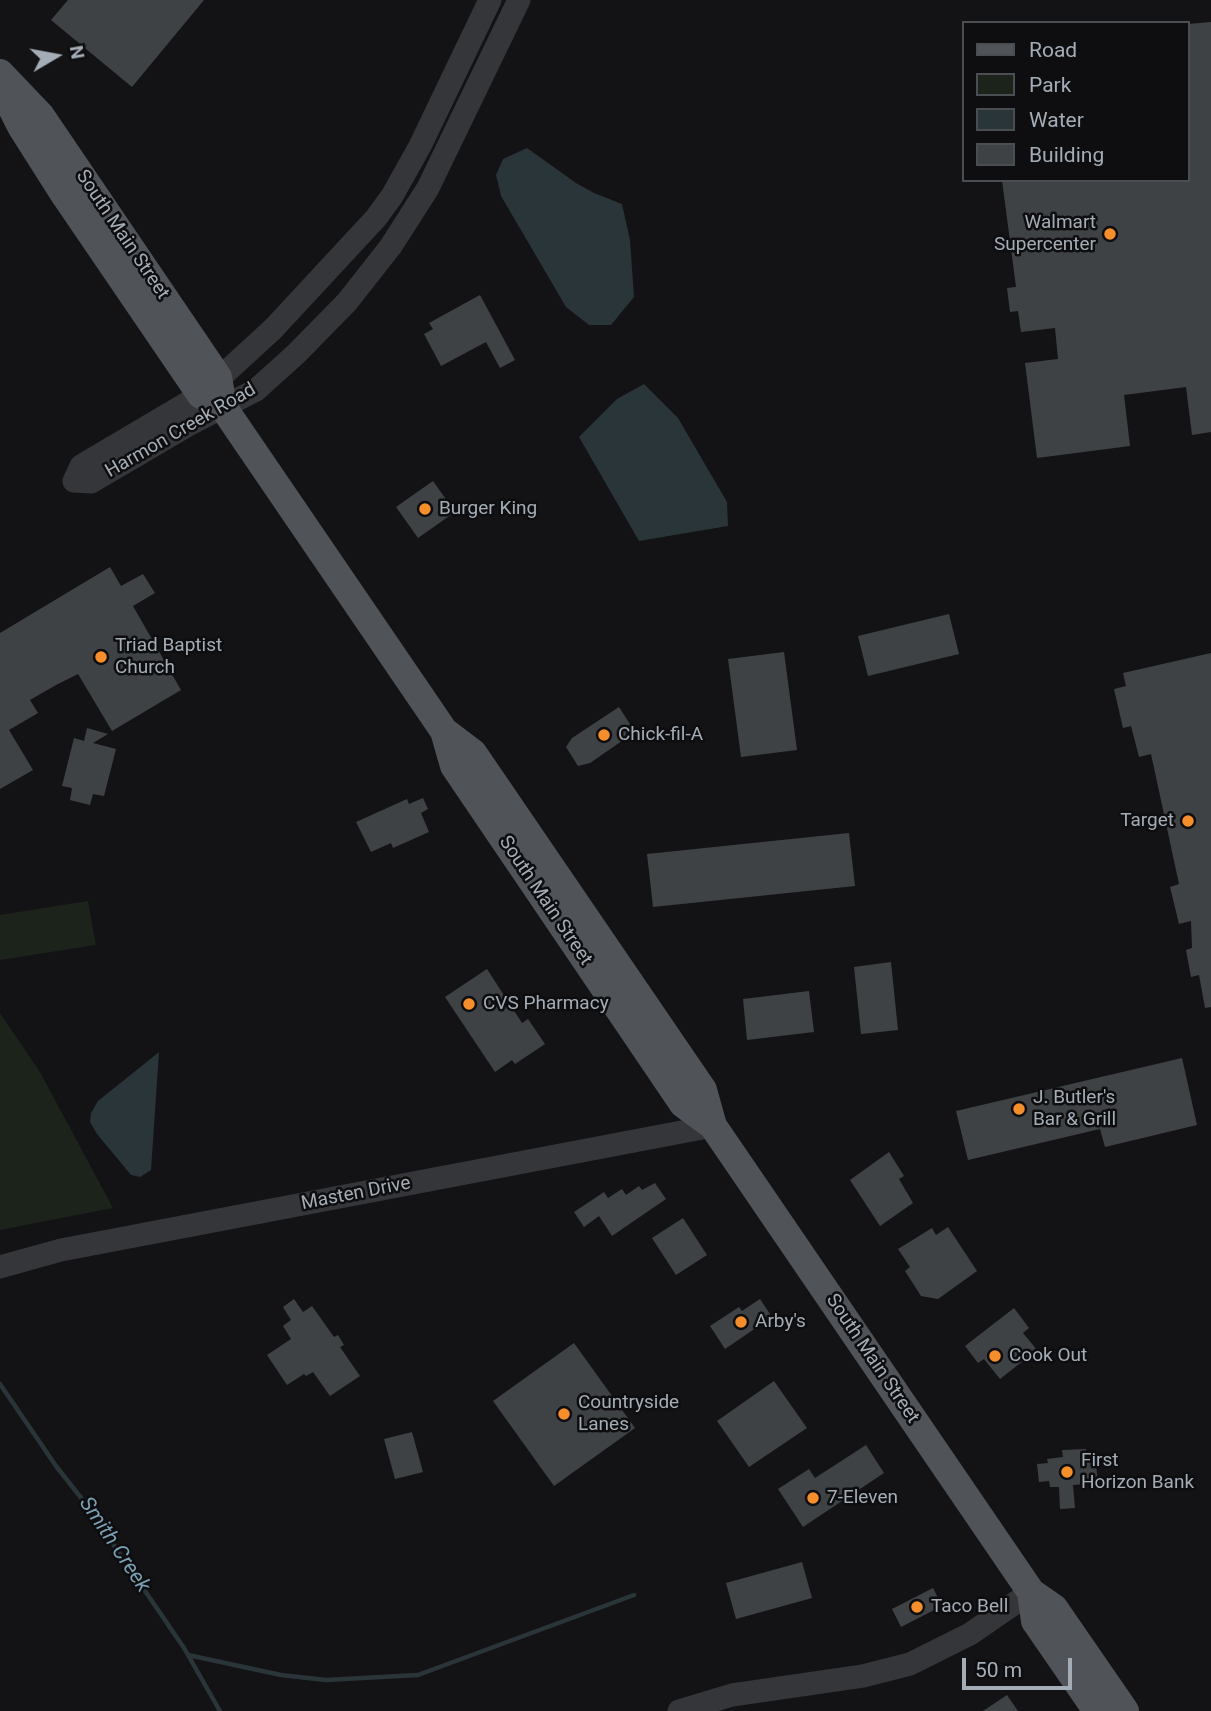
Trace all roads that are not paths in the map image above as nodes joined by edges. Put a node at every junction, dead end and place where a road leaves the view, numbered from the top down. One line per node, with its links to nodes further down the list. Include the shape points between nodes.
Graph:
1 (490, 0): 3 (street, Harmon Creek Road)
2 (519, 0): 4 (street, Harmon Creek Road)
3 (462, 58): 4 (street); 7 (street, Harmon Creek Road, via 414,159 376,218)
4 (486, 70): 7 (street, Harmon Creek Road, via 428,188 365,281 327,325 249,394)
5 (0, 73): 7 (main road, South Main Street, via 41,116)
6 (0, 85): 7 (main road, South Main Street, via 62,191)
7 (214, 393): 7 (street, Harmon Creek Road, via 81,466 75,481 90,482 188,425); 8 (main road, South Main Street, via 444,731 473,753 703,1090)
8 (713, 1126): 9 (street, Masten Drive, via 74,1247); 10 (main road, South Main Street)
9 (0, 1267)
10 (1031, 1592): 11 (street, via 970,1634 910,1664 863,1676 733,1695); 12 (main road, South Main Street, via 1035,1621); 13 (main road, South Main Street, via 1054,1608)
11 (679, 1711)
12 (1097, 1711)
13 (1125, 1711)

